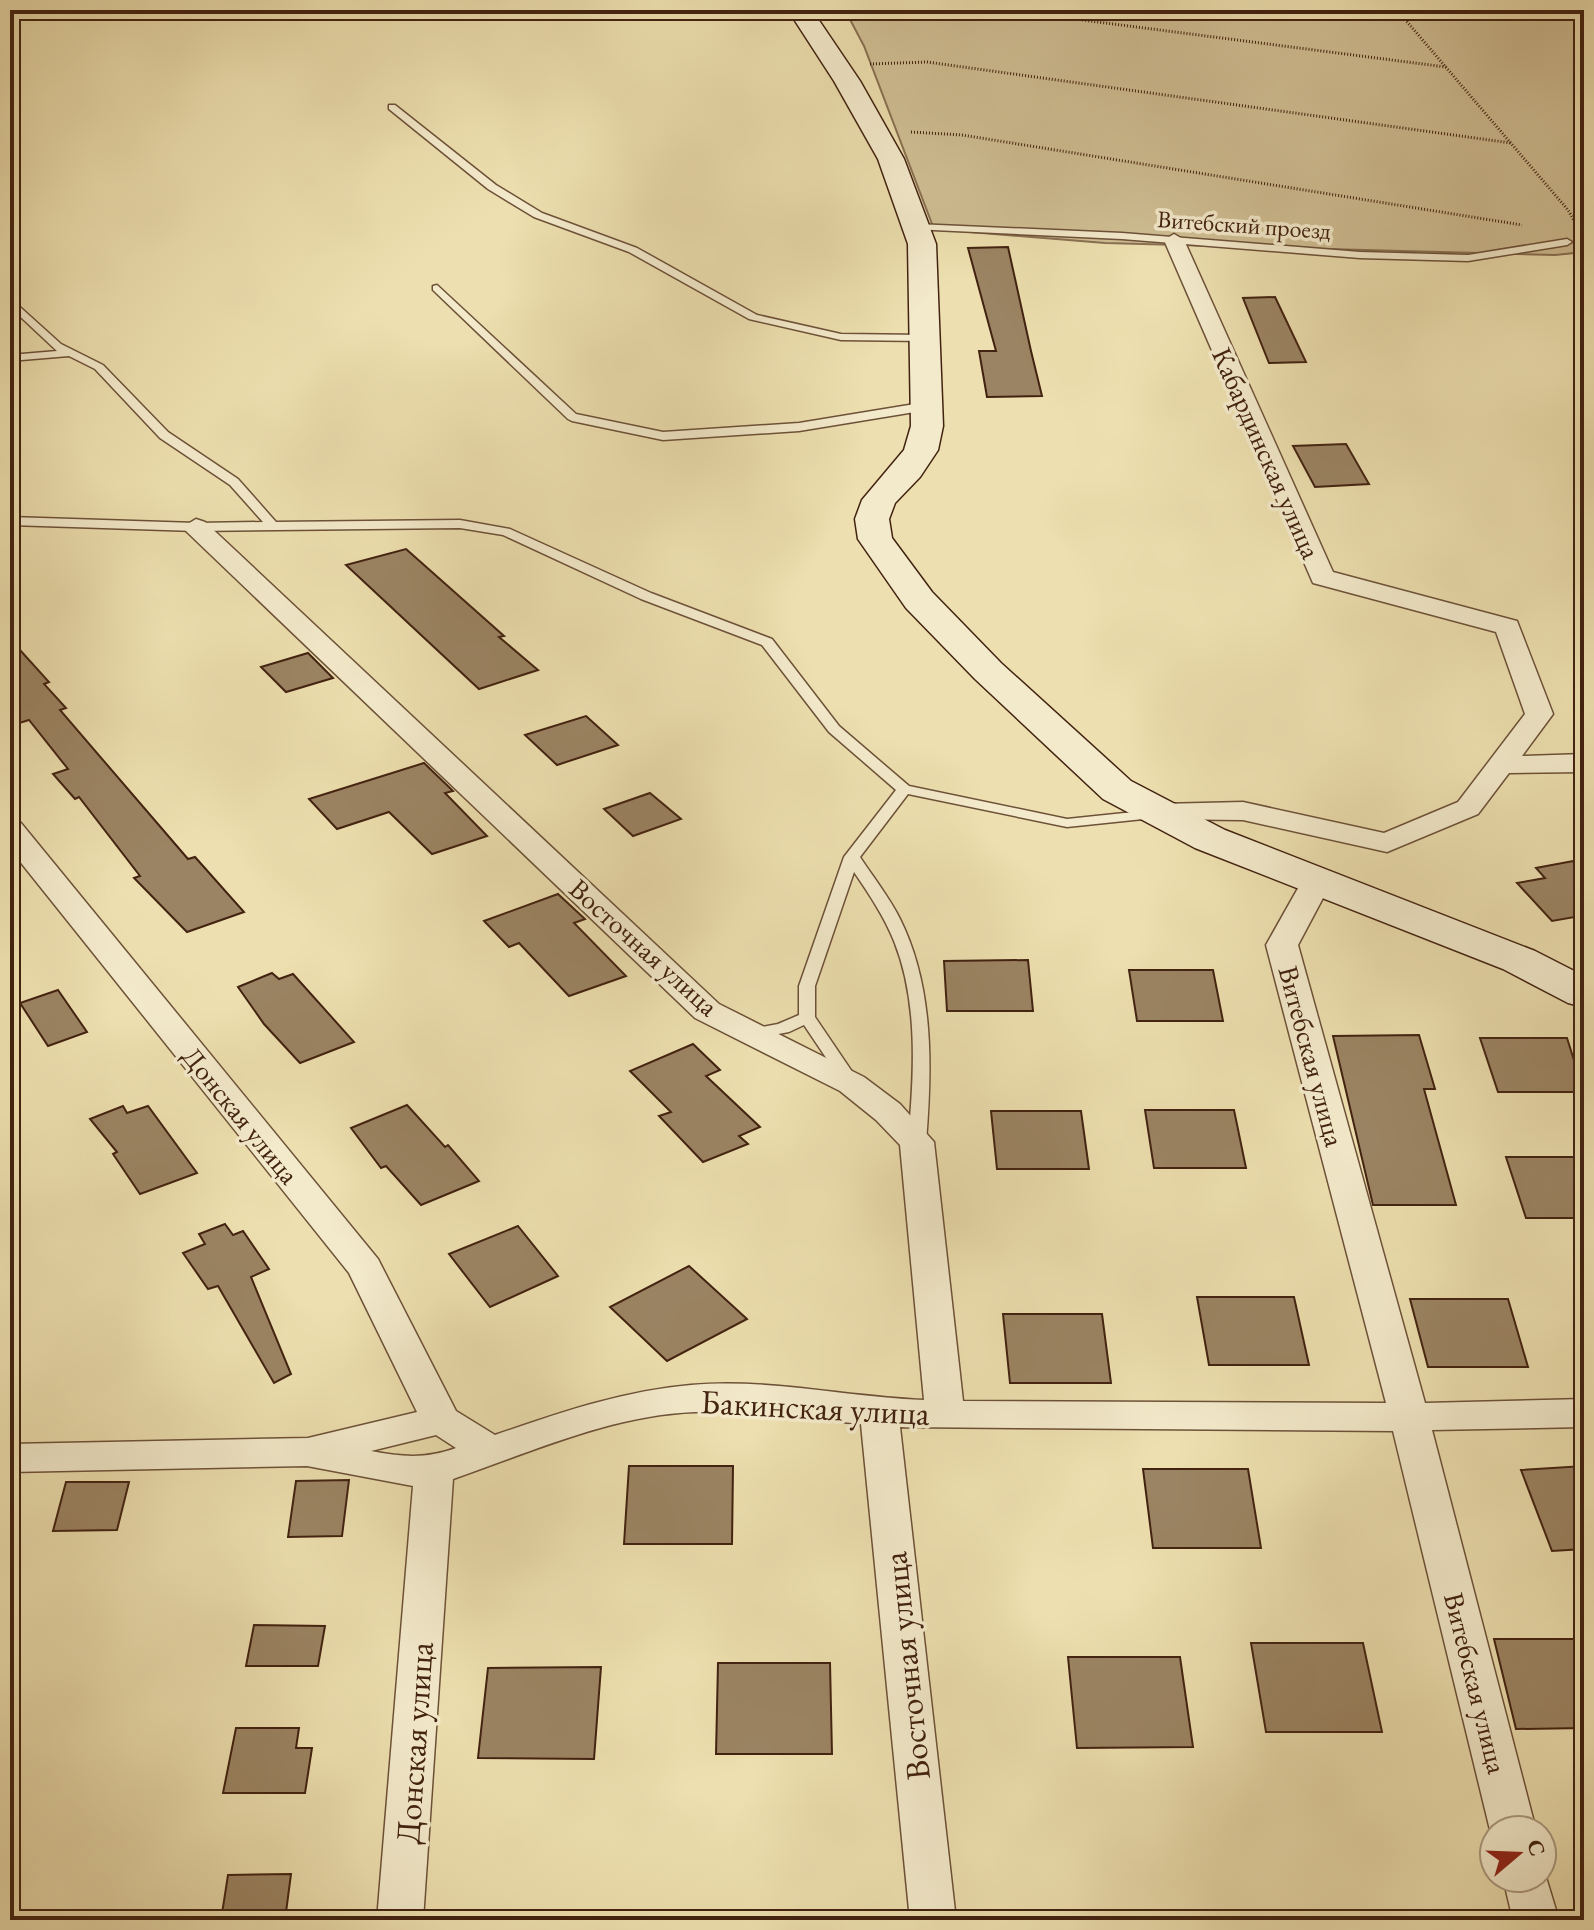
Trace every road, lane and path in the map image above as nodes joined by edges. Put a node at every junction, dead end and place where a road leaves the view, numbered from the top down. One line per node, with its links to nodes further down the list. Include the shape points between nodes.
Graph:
1 (800, 10): 4 (street)
2 (1005, 10): 5 (path)
3 (1397, 10): 5 (path)
4 (837, 64): 7 (street); 8 (path, via 927,62)
5 (1446, 67): 8 (path)
6 (392, 107): 15 (lane, via 492,187 538,215 633,250 753,317 841,337)
7 (876, 133): 9 (street); 12 (path, via 962,135 1532,227)
8 (1511, 143): 10 (path)
9 (916, 227): 11 (lane, Витебский проезд); 15 (street, via 922,244)
10 (1579, 230)
11 (1174, 240): 12 (lane, Витебский проезд, via 1468,258); 23 (street, Кабардинская улица, via 1322,577 1508,627 1539,714)
12 (1567, 242)
13 (437, 288): 18 (lane, via 572,417 663,436 799,427)
14 (10, 301): 16 (lane)
15 (925, 338): 18 (street)
16 (69, 352): 17 (lane); 20 (lane, via 99,367 164,435 234,482)
17 (10, 358)
18 (927, 406): 25 (street, via 921,450 879,500 872,519 875,539 919,600 988,671 1117,790)
19 (10, 521): 21 (lane)
20 (271, 524): 21 (lane); 24 (lane, via 460,524 506,532 646,596 767,642 834,729)
21 (196, 527): 31 (street, Восточная улица, via 707,1011)
22 (1584, 763): 23 (street)
23 (1500, 765): 25 (street, Кабардинская улица, via 1468,808 1387,843 1243,811)
24 (904, 789): 25 (lane, via 1067,823); 27 (lane)
25 (1160, 813): 28 (street)
26 (10, 829): 38 (street, Донская улица, via 365,1268)
27 (852, 857): 30 (lane, via 807,986); 33 (lane, via 894,921 911,975 924,1080)
28 (1317, 881): 29 (street); 37 (street, Витебская улица, via 1282,945)
29 (1578, 986)
30 (807, 1017): 31 (lane); 32 (lane)
31 (750, 1034): 32 (street, Восточная улица)
32 (852, 1084): 33 (street, Восточная улица)
33 (917, 1142): 36 (street)
34 (879, 1412): 36 (street, Бакинская улица); 39 (street, Бакинская улица, via 694,1398 586,1418); 46 (street, Восточная улица)
35 (1584, 1413): 37 (street, Бакинская улица)
36 (945, 1415): 37 (street, Бакинская улица)
37 (1409, 1417): 43 (street, Витебская улица)
38 (441, 1420): 39 (street); 40 (street)
39 (490, 1451): 42 (street, Бакинская улица)
40 (307, 1452): 41 (street, Бакинская улица); 42 (street, Бакинская улица, via 400,1471)
41 (10, 1458)
42 (434, 1471): 45 (street, Донская улица)
43 (1509, 1814)
44 (1530, 1894): 47 (street)
45 (400, 1920)
46 (933, 1920)
47 (1536, 1920)

